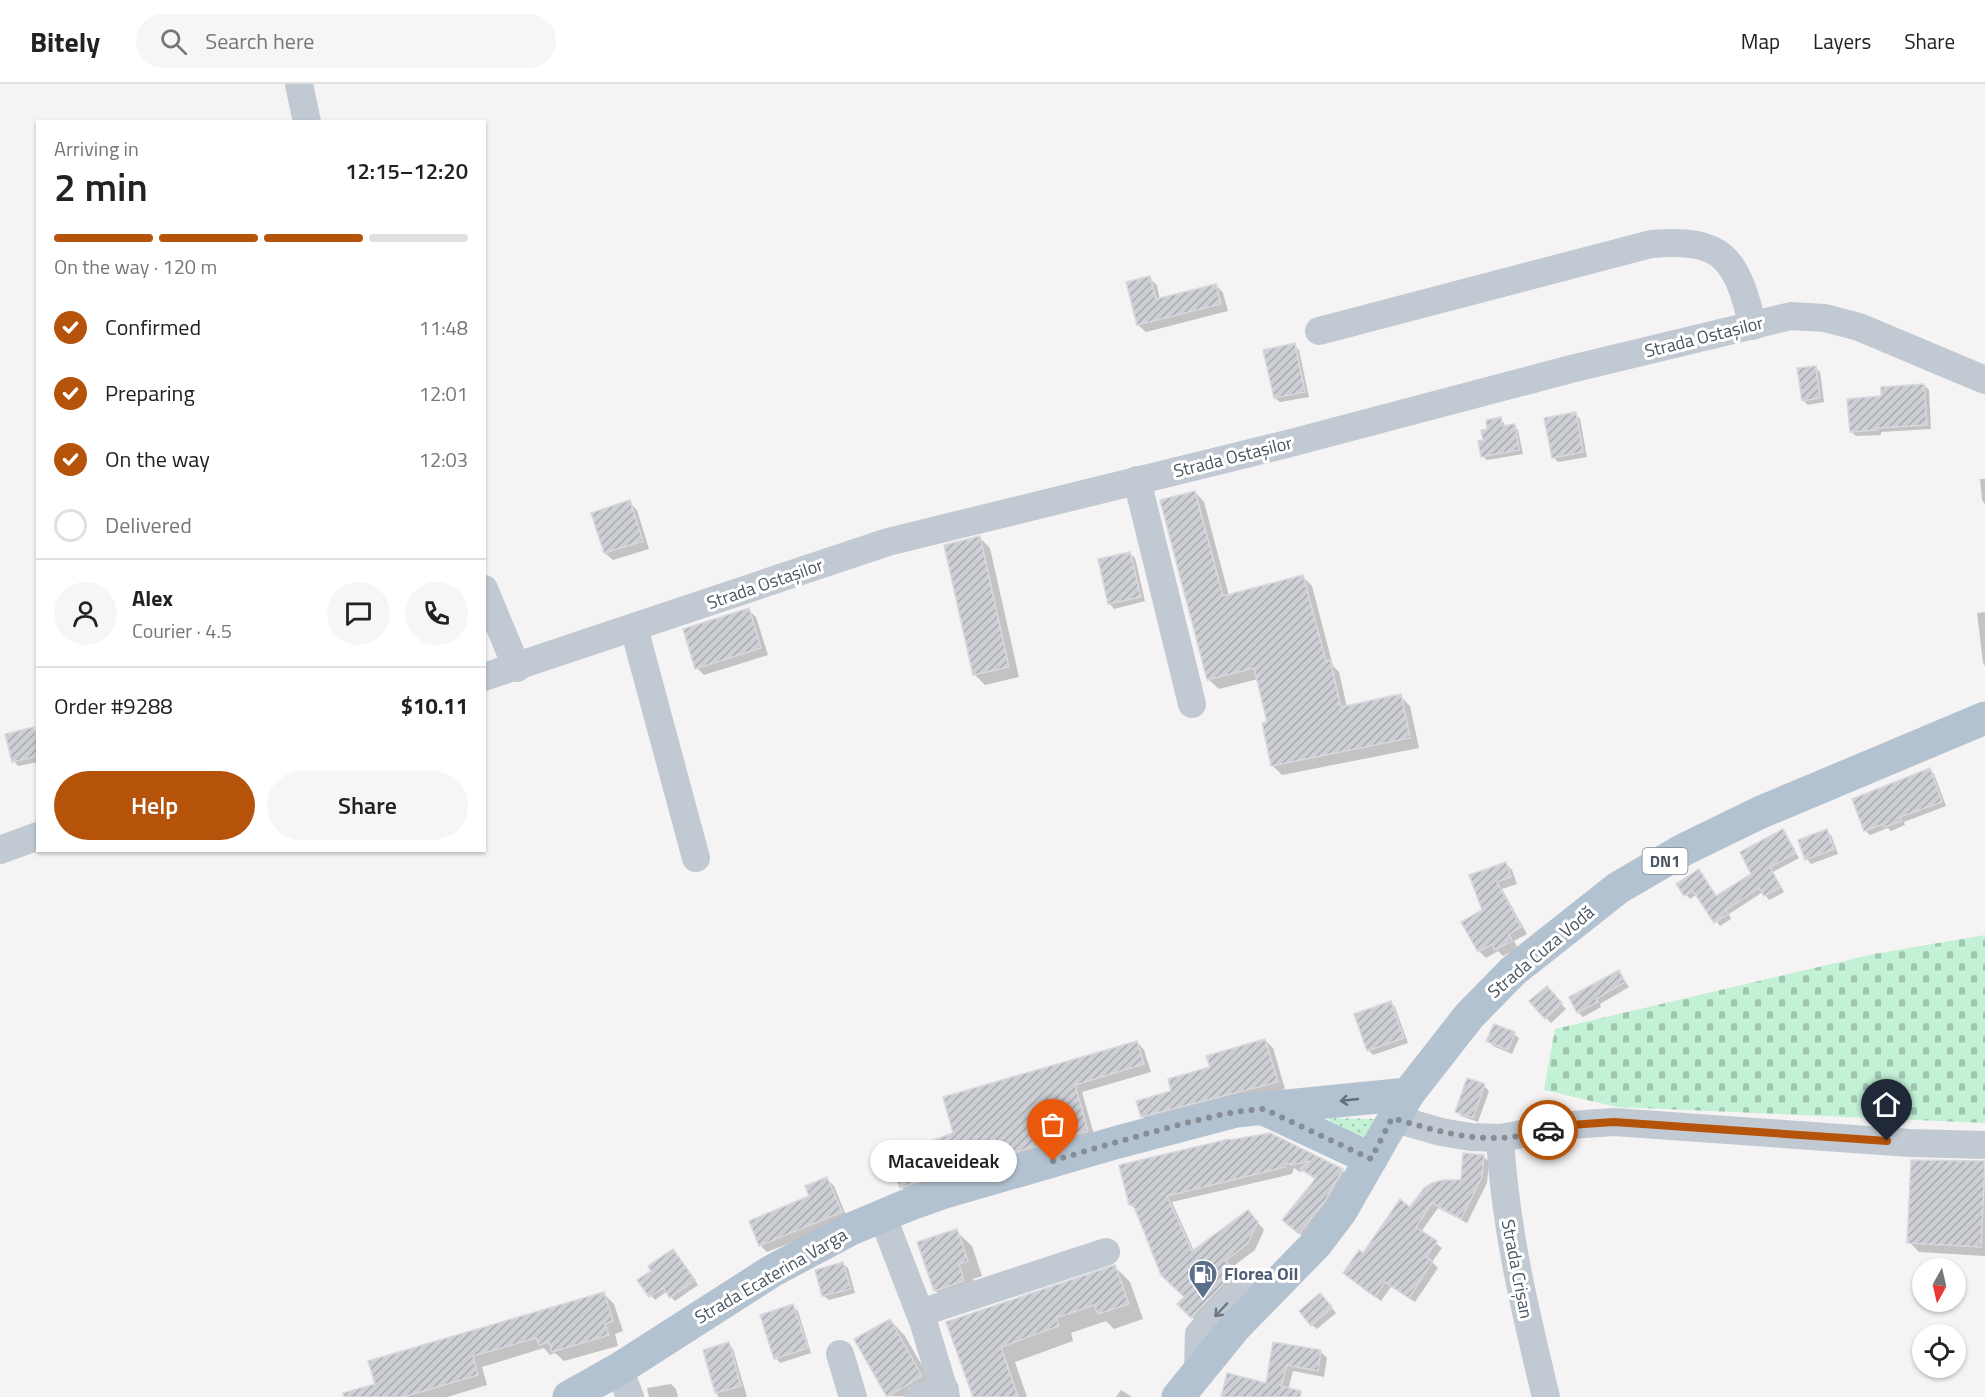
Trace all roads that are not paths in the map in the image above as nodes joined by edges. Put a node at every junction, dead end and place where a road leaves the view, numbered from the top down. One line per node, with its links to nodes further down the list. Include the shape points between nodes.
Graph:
1 (302, 86): 2 (street)
2 (308, 120)
3 (1753, 326): 4 (street, via 1737,273 1722,255 1678,242 1651,244); 5 (street, Strada Ostașilor, via 1791,316 1825,318 1859,327); 6 (street, Strada Ostașilor)
4 (1319, 331)
5 (1985, 380)
6 (1137, 480): 8 (street, Strada Ostașilor, via 888,542); 11 (street)
7 (486, 594): 9 (street)
8 (634, 628): 9 (street, Strada Ostașilor); 15 (street)
9 (517, 668): 10 (street, Strada Ostașilor)
10 (486, 676)
11 (1192, 704)
12 (1985, 718): 16 (main road, Strada Cuza Vodă / DN1, via 1759,813 1683,850 1618,888 1514,971 1468,1016)
13 (36, 837): 14 (street)
14 (0, 850)
15 (696, 858)
16 (1400, 1106): 17 (main road, Strada Ecaterina Varga, one-way to 17); 18 (street, via 1441,1132); 20 (main road, Strada Cuza Vodă / DN1)
17 (1264, 1109): 20 (main road, Strada Ecaterina Varga); 21 (main road, Strada Ecaterina Varga, via 1236,1111 1128,1139 945,1192)
18 (1500, 1138): 19 (street, via 1570,1125 1614,1122 1910,1143); 30 (street, Strada Crișan, via 1509,1230)
19 (1985, 1144)
20 (1371, 1159): 29 (main road, Strada Cuza Vodă / DN1, via 1341,1211 1316,1244 1235,1327)
21 (882, 1215): 23 (street); 25 (main road, Strada Ecaterina Varga, via 772,1271)
22 (1106, 1252): 23 (street)
23 (920, 1313): 26 (street)
24 (840, 1354): 28 (street)
25 (624, 1383): 27 (main road, Strada Ecaterina Varga)
26 (936, 1395)
27 (569, 1397)
28 (853, 1397)
29 (1178, 1397)
30 (1546, 1397)

